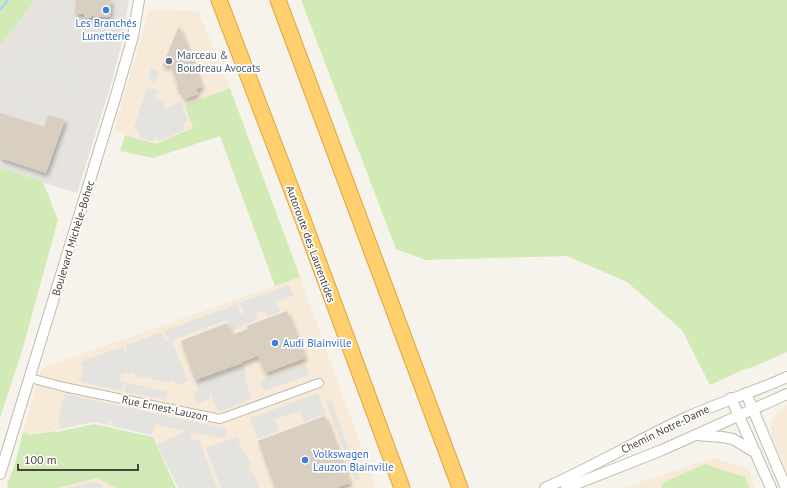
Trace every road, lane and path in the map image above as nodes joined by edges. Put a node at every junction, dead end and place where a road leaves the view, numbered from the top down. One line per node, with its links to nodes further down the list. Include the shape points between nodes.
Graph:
1 (139, 0): 5 (street, Boulevard Michèle-Bohec, via 133,36 119,86)
2 (219, 0): 15 (highway, Autoroute des Laurentides)
3 (278, 0): 16 (highway)
4 (787, 377): 7 (street, Chemin Notre-Dame)
5 (30, 378): 6 (street, Rue Ernest-Lauzon, via 220,419); 14 (street, Boulevard Michèle-Bohec)
6 (319, 383)
7 (746, 393): 9 (street, Chemin Notre-Dame); 10 (street)
8 (787, 394): 10 (street, Chemin Notre-Dame)
9 (731, 398): 11 (street); 17 (street, Chemin Notre-Dame)
10 (753, 409): 11 (street, Chemin Notre-Dame); 20 (street)
11 (739, 415): 12 (street, Chemin Notre-Dame); 13 (street)
12 (696, 435): 13 (street, via 727,437); 18 (street, Chemin Notre-Dame)
13 (756, 453): 19 (street)
14 (0, 474)
15 (402, 488)
16 (460, 488)
17 (546, 488)
18 (566, 488)
19 (770, 488)
20 (786, 488)

